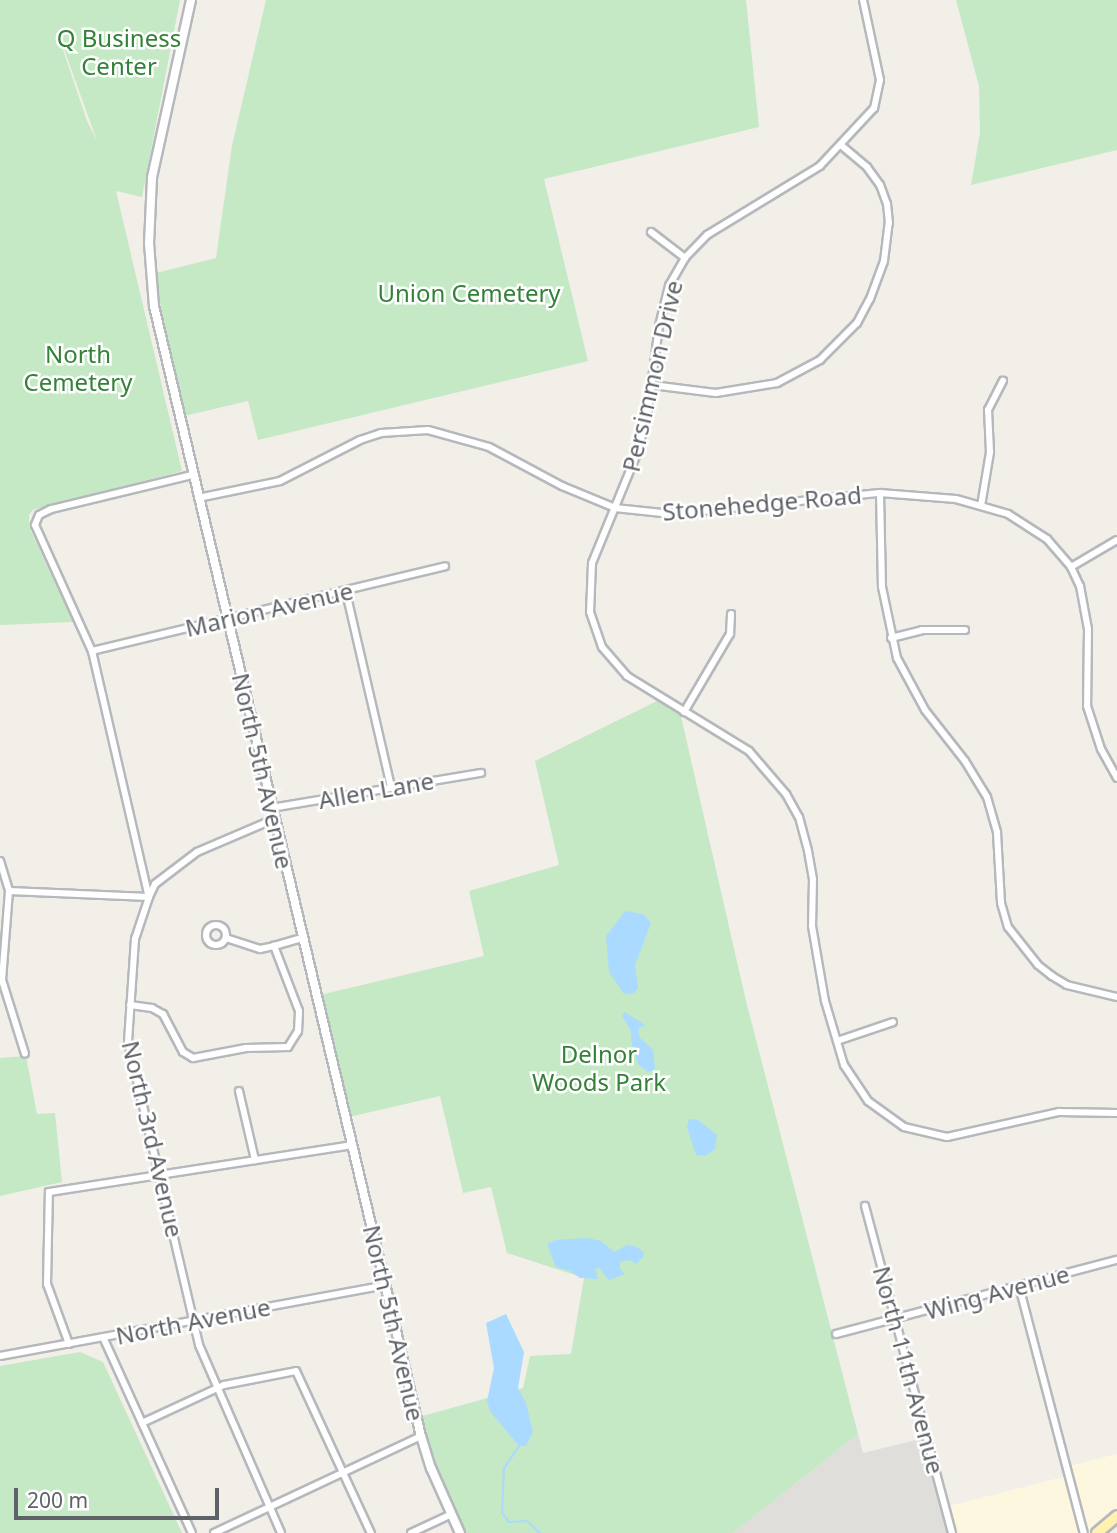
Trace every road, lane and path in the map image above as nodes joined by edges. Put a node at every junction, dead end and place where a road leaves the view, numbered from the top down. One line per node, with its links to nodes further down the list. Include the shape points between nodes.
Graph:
1 (191, 0): 8 (main road, North 5th Avenue, via 152,178 149,243 158,328)
2 (863, 0): 3 (street, Persimmon Drive, via 880,79 874,108)
3 (841, 145): 5 (street, Persimmon Drive, via 820,166 707,235); 7 (street, via 880,185 889,223 884,261 857,323 820,360 777,383 716,393)
4 (651, 232): 5 (street)
5 (685, 258): 7 (street, Persimmon Drive, via 663,306)
6 (1003, 382): 11 (street, via 988,410 990,452)
7 (652, 385): 12 (street, Persimmon Drive, via 638,451)
8 (192, 475): 10 (main road, North 5th Avenue); 21 (street, via 51,509 36,520 37,536)
9 (880, 493): 11 (street, Stonehedge Road, via 935,496); 12 (street, Stonehedge Road, via 672,513); 20 (street, via 882,587)
10 (198, 498): 12 (street, Stonehedge Road, via 280,481 381,433 428,430 489,447); 18 (main road, North 5th Avenue)
11 (981, 506): 15 (street, Stonehedge Road, via 1030,525)
12 (615, 508): 22 (street, Persimmon Drive, via 590,577 595,631 602,647 627,676)
13 (1117, 540): 15 (street)
14 (446, 566): 16 (street, Marion Avenue)
15 (1071, 567): 24 (street, Stonehedge Road, via 1087,617 1087,706 1101,749)
16 (346, 592): 18 (street, Marion Avenue); 25 (street)
17 (731, 614): 22 (street, via 730,634)
18 (227, 616): 21 (street, Marion Avenue); 26 (main road, North 5th Avenue)
19 (965, 630): 20 (street, via 922,630)
20 (891, 638): 34 (street, via 915,695 980,781 987,797 997,833 1001,903 1008,927 1052,976 1074,987)
21 (92, 651): 30 (street)
22 (684, 712): 37 (street, Persimmon Drive, via 749,751 786,794 799,817 813,879 816,962)
23 (481, 773): 25 (street, Allen Lane)
24 (1117, 778)
25 (391, 787): 26 (street, Allen Lane)
26 (271, 808): 27 (main road, North 5th Avenue)
27 (274, 820): 30 (street, via 197,852 155,884); 32 (main road, North 5th Avenue)
28 (0, 861): 29 (street)
29 (9, 891): 30 (street); 38 (street, via 2,980)
30 (149, 897): 35 (street, North 3rd Avenue, via 135,935)
31 (226, 937): 33 (street, via 260,949)
32 (303, 938): 33 (street); 41 (main road, North 5th Avenue)
33 (274, 946): 35 (street, via 299,1011 298,1031 288,1047 246,1048 193,1058 183,1052 163,1014)
34 (1117, 997)
35 (130, 1005): 43 (street, North 3rd Avenue, via 128,1042)
36 (893, 1022): 37 (street)
37 (837, 1041): 40 (street, Persimmon Drive, via 854,1084 868,1101 895,1122 924,1134 972,1133 1059,1112)
38 (25, 1054)
39 (239, 1091): 42 (street)
40 (1117, 1113)
41 (351, 1145): 42 (street); 46 (main road, North 5th Avenue)
42 (255, 1160): 43 (street)
43 (160, 1175): 49 (street, North 3rd Avenue); 52 (street, via 49,1192 47,1284)
44 (866, 1206): 48 (street, North 11th Avenue)
45 (1117, 1260): 47 (street, Wing Avenue)
46 (385, 1285): 49 (street, North Avenue); 56 (main road, North 5th Avenue)
47 (1019, 1286): 48 (street, Wing Avenue); 68 (street)
48 (896, 1319): 50 (street, Wing Avenue); 67 (street, North 11th Avenue)
49 (194, 1320): 51 (street, North Avenue); 54 (street, North 3rd Avenue)
50 (836, 1334)
51 (103, 1337): 52 (street, North Avenue); 55 (street)
52 (69, 1344): 53 (street, North Avenue)
53 (0, 1356)
54 (216, 1390): 55 (street); 57 (street, via 296,1371); 58 (street, North 3rd Avenue)
55 (142, 1423): 61 (street)
56 (421, 1436): 57 (street); 59 (main road, North 5th Avenue)
57 (344, 1474): 58 (street); 64 (street)
58 (270, 1508): 62 (street); 63 (street, North 3rd Avenue)
59 (452, 1514): 65 (street); 66 (main road, North 5th Avenue)
60 (1117, 1516): 69 (main road)
61 (192, 1533)
62 (214, 1533)
63 (281, 1533)
64 (370, 1533)
65 (411, 1533)
66 (460, 1533)
67 (952, 1533)
68 (1084, 1533)
69 (1097, 1533)

